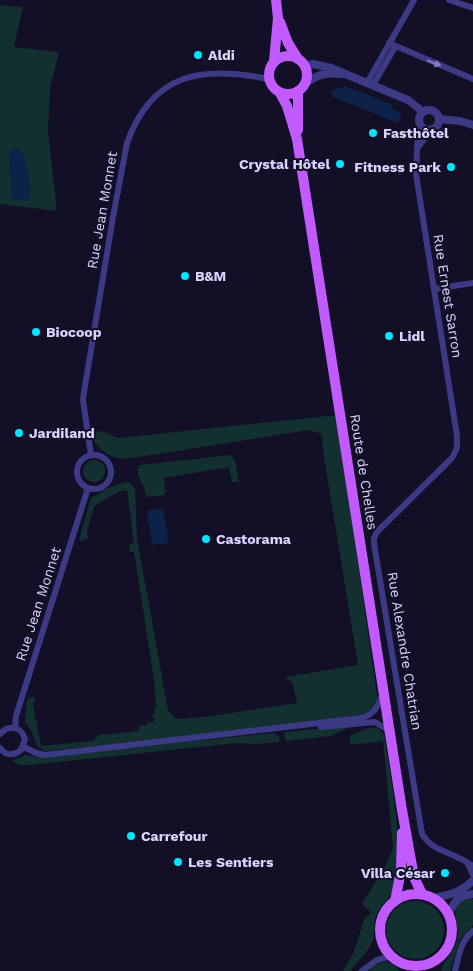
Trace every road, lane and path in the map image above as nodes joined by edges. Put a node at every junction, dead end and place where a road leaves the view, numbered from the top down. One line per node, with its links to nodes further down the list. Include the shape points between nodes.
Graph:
1 (276, 0): 5 (main road)
2 (414, 0): 6 (street)
3 (449, 0): 4 (street)
4 (473, 8)
5 (278, 18): 7 (main road); 8 (main road, via 288,43)
6 (392, 45): 11 (street, one-way to 11); 12 (street)
7 (274, 61): 8 (main road, via 286,56); 10 (main road)
8 (301, 62): 9 (street); 13 (main road, via 307,75)
9 (348, 75): 12 (street); 13 (street, via 325,73)
10 (268, 78): 14 (main road); 25 (street, Rue Jean Monnet, via 225,73 188,77 162,91 137,119 127,143 88,362 83,400)
11 (473, 78)
12 (370, 84): 15 (street, via 408,100)
13 (302, 88): 14 (main road, via 289,95); 20 (main road)
14 (280, 93): 20 (main road)
15 (423, 112): 16 (street, via 434,111); 18 (street, via 419,117)
16 (439, 119): 17 (street); 19 (street)
17 (473, 125)
18 (421, 126): 19 (street); 21 (street, Rue Ernest Sarron)
19 (431, 130): 21 (street)
20 (297, 139): 27 (main road, Route de Chelles)
21 (418, 147): 23 (street, Rue Ernest Sarron, via 416,174)
22 (473, 283): 23 (street)
23 (434, 289): 24 (street, Rue Ernest Sarron)
24 (457, 448): 36 (street, Rue Alexandre Chatrian, via 452,458 378,532 374,544 422,834 435,848)
25 (91, 455): 26 (street, via 79,463 76,472 80,482); 26 (street, via 104,458 111,473 104,486)
26 (88, 488): 28 (street, Rue Jean Monnet, via 16,716)
27 (384, 690): 29 (main road, Route de Chelles); 31 (street, via 378,707 369,716)
28 (15, 728): 30 (street, via 6,728); 32 (street, via 24,735)
29 (391, 732): 31 (street, via 375,722 363,722); 35 (main road, Route de Chelles)
30 (0, 734)
31 (235, 734): 32 (street, via 45,755)
32 (24, 747): 34 (street, via 14,754)
33 (0, 748): 34 (street)
34 (3, 754)
35 (402, 810): 39 (main road, Route de Chelles, via 414,877); 41 (main road, Route de Chelles, via 401,871)
36 (470, 864): 37 (street, Rue Alexandre Chatrian)
37 (472, 878): 38 (street); 40 (street, via 464,889)
38 (473, 893): 42 (street, via 457,898)
39 (422, 894): 40 (main road); 41 (main road, via 408,895)
40 (433, 898): 42 (main road)
41 (395, 901): 44 (main road, via 383,916 380,929 382,941)
42 (448, 914): 45 (main road, via 451,937)
43 (473, 931): 49 (street, via 461,946)
44 (392, 956): 46 (main road); 47 (street, via 377,960)
45 (439, 957): 46 (main road, via 424,965); 48 (main road)
46 (403, 967)
47 (362, 971)
48 (436, 971)
49 (455, 971)

